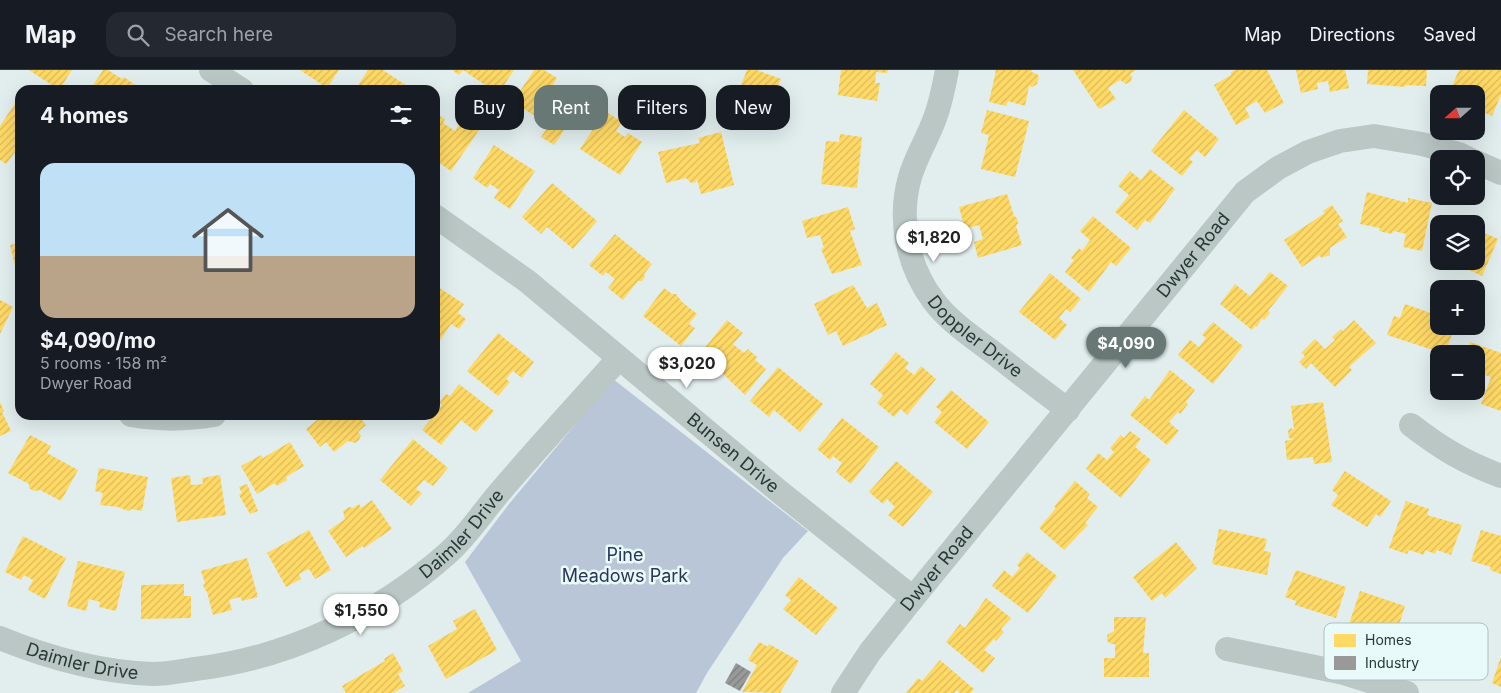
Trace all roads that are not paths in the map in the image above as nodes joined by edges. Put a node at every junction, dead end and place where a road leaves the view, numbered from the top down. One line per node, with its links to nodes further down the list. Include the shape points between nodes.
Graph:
1 (211, 70): 3 (street)
2 (947, 70): 9 (street, Doppler Drive, via 935,118 910,177 905,228 910,254 933,301 955,323)
3 (234, 85)
4 (1445, 150): 9 (street, Dwyer Road, via 1374,136 1316,150 1278,168 1245,192)
5 (1485, 166): 6 (street)
6 (1501, 173)
7 (440, 220): 8 (street, Bunsen Drive, via 527,281)
8 (619, 358): 12 (street, Bunsen Drive); 17 (street, Daimler Drive, via 498,494 472,528 417,579 334,629 291,647 210,667)
9 (1068, 410): 12 (street, Dwyer Road)
10 (1410, 425): 11 (street, via 1471,465)
11 (1501, 476)
12 (913, 598): 18 (street, Dwyer Road, via 870,652)
13 (0, 638): 17 (street, Daimler Drive, via 86,666 155,674)
14 (1226, 650): 15 (street)
15 (1324, 669)
16 (1366, 680): 19 (street)
17 (176, 682)
18 (843, 693)
19 (1407, 693)

